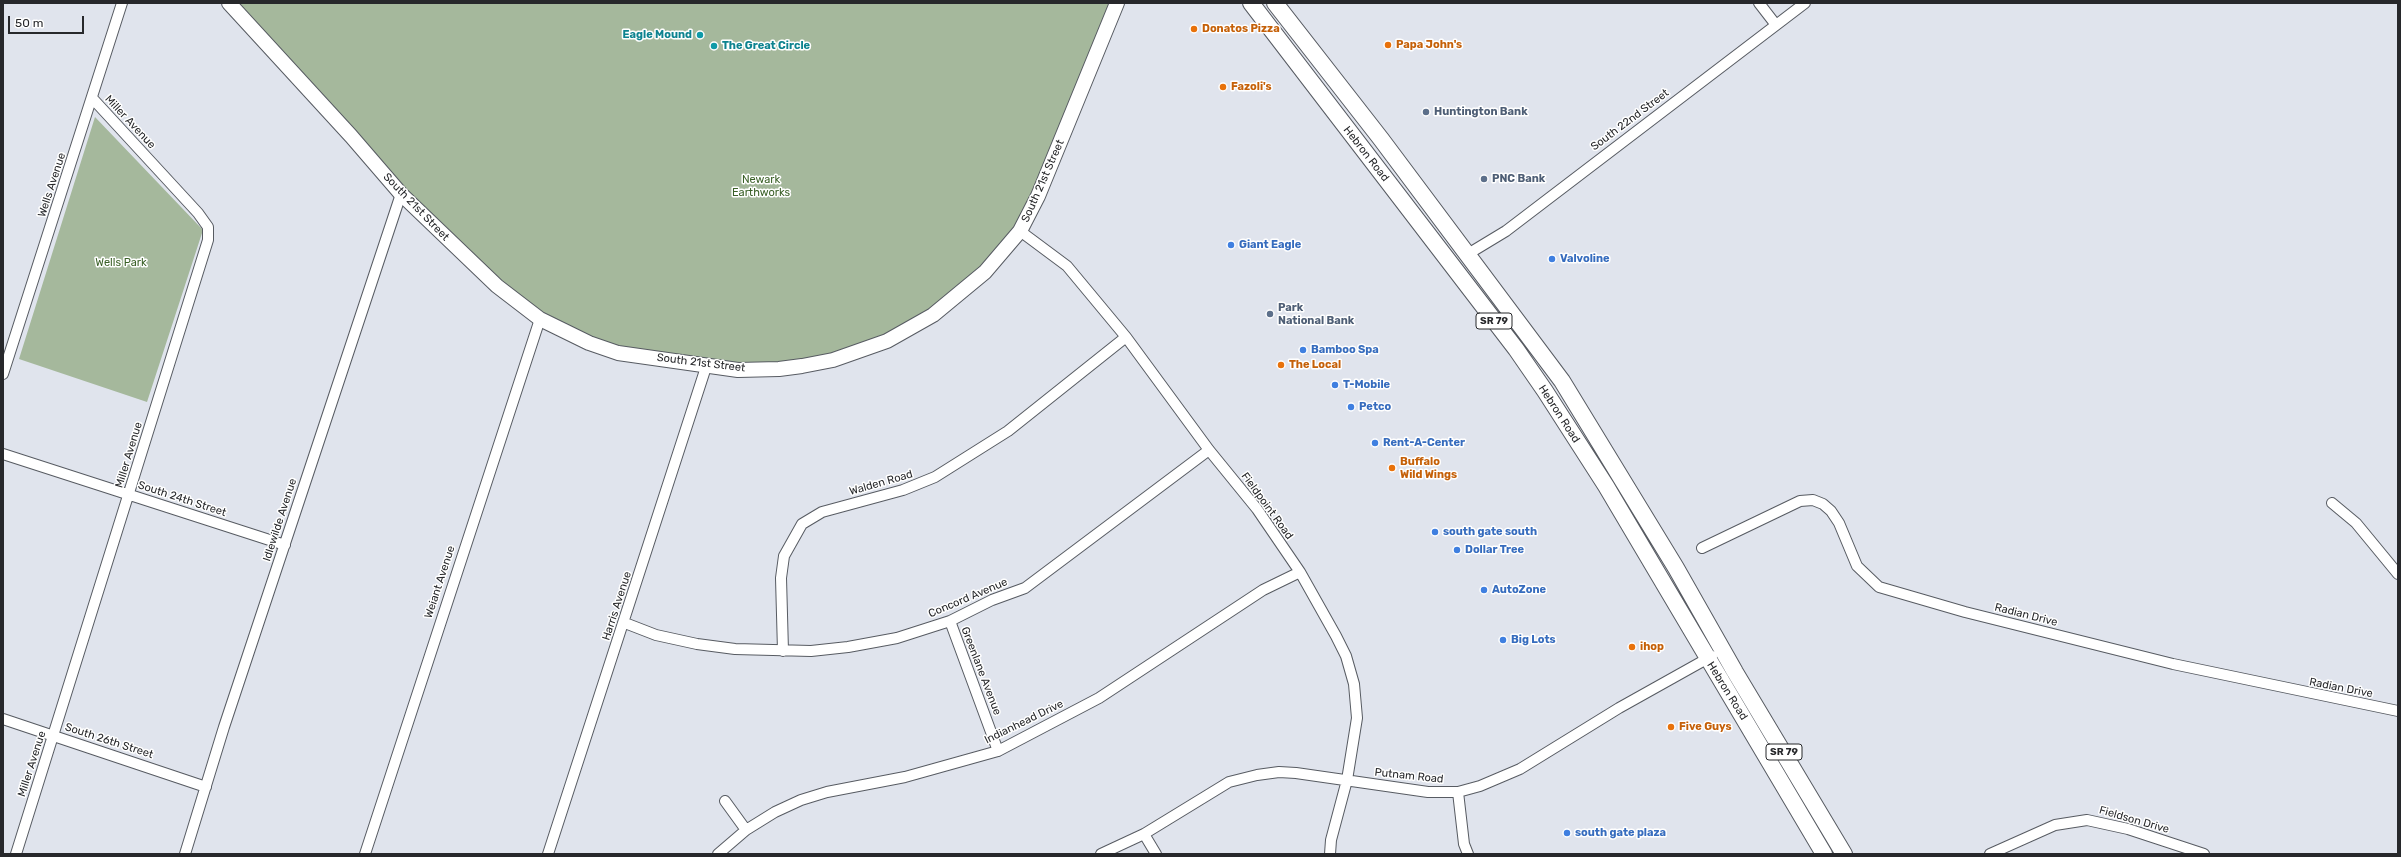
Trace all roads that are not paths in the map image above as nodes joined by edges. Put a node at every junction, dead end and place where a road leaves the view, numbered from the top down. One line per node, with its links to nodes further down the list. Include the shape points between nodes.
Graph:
1 (122, 3): 9 (street, Wells Avenue)
2 (229, 3): 11 (main road, South 21st Street)
3 (1116, 3): 12 (main road, South 21st Street, via 1054,160)
4 (1251, 3): 10 (highway, Hebron Road / SR 79)
5 (1275, 3): 13 (highway, Hebron Road / SR 79)
6 (1759, 3): 8 (street)
7 (1805, 3): 8 (street, South 22nd Street)
8 (1776, 25): 13 (street, South 22nd Street, via 1506,231)
9 (93, 99): 19 (street, Wells Avenue); 22 (street, Miller Avenue, via 198,213 209,232 201,269)
10 (1390, 185): 13 (highway, via 1401,189 1444,243); 14 (highway, Hebron Road / SR 79)
11 (401, 194): 15 (main road, South 21st Street, via 497,286); 24 (street, Idlewilde Avenue)
12 (1020, 231): 16 (street, Fieldpoint Road, via 1067,266); 17 (main road, South 21st Street, via 985,272 933,315 886,341 833,360 779,369 738,370)
13 (1468, 254): 18 (highway, Hebron Road / SR 79)
14 (1456, 273): 18 (highway, via 1480,284 1536,359); 32 (highway, Hebron Road / SR 79, via 1516,349 1545,391 1606,486)
15 (540, 319): 17 (main road, South 21st Street, via 589,343 618,353); 45 (street, Weiant Avenue)
16 (1126, 337): 20 (street, Fieldpoint Road); 31 (street, Walden Road, via 1008,431 936,477 903,490 822,512 802,524 784,556 781,578)
17 (708, 364): 29 (street, Harris Avenue)
18 (1550, 365): 30 (highway, Hebron Road / SR 79, via 1621,477)
19 (3, 374)
20 (1209, 450): 26 (street, Fieldpoint Road, via 1256,509); 28 (street, Concord Avenue, via 1025,588 992,600)
21 (3, 454): 22 (street, South 24th Street)
22 (129, 494): 24 (street, South 24th Street); 35 (street, Miller Avenue)
23 (2332, 503): 27 (street, via 2356,524)
24 (285, 545): 38 (street, Idlewilde Avenue)
25 (1702, 548): 33 (street, Radian Drive, via 1800,502 1813,500 1831,511 1839,523 1856,566 1880,587 1965,612 2173,664)
26 (1300, 572): 36 (street, Indianhead Drive, via 1263,590 1099,698); 37 (street, Fieldpoint Road, via 1346,656 1354,684 1357,718)
27 (2398, 574)
28 (950, 621): 31 (street, Concord Avenue, via 897,638 848,647); 36 (street, Greenlane Avenue)
29 (625, 623): 31 (street, Concord Avenue, via 697,644); 46 (street, Harris Avenue)
30 (1723, 650): 32 (street, Putnam Road); 53 (highway, Hebron Road / SR 79)
31 (783, 651)
32 (1707, 659): 39 (street, Putnam Road, via 1619,708 1520,769 1480,786); 52 (highway, Hebron Road / SR 79, via 1737,705)
33 (2398, 711)
34 (3, 719): 35 (street, South 26th Street)
35 (55, 735): 38 (street, South 26th Street); 43 (street, Miller Avenue)
36 (998, 751): 41 (street, Indianhead Drive, via 905,777 827,792 775,812)
37 (1347, 780): 39 (street, Putnam Road, via 1428,792); 42 (street, Putnam Road, via 1279,772 1229,782); 50 (street, Fieldpoint Road, via 1331,840)
38 (206, 787): 44 (street, Idlewilde Avenue)
39 (1458, 792): 51 (street, via 1464,844)
40 (725, 801): 41 (street)
41 (746, 830): 47 (street, Indianhead Drive)
42 (1144, 834): 48 (street, Putnam Road); 49 (street)
43 (16, 854)
44 (185, 854)
45 (365, 854)
46 (548, 854)
47 (718, 854)
48 (1101, 854)
49 (1156, 854)
50 (1330, 854)
51 (1468, 854)
52 (1824, 854)
53 (1844, 854)
54 (1990, 854): 55 (street, Fieldson Drive, via 2055,824 2086,820 2128,829)
55 (2204, 854)

